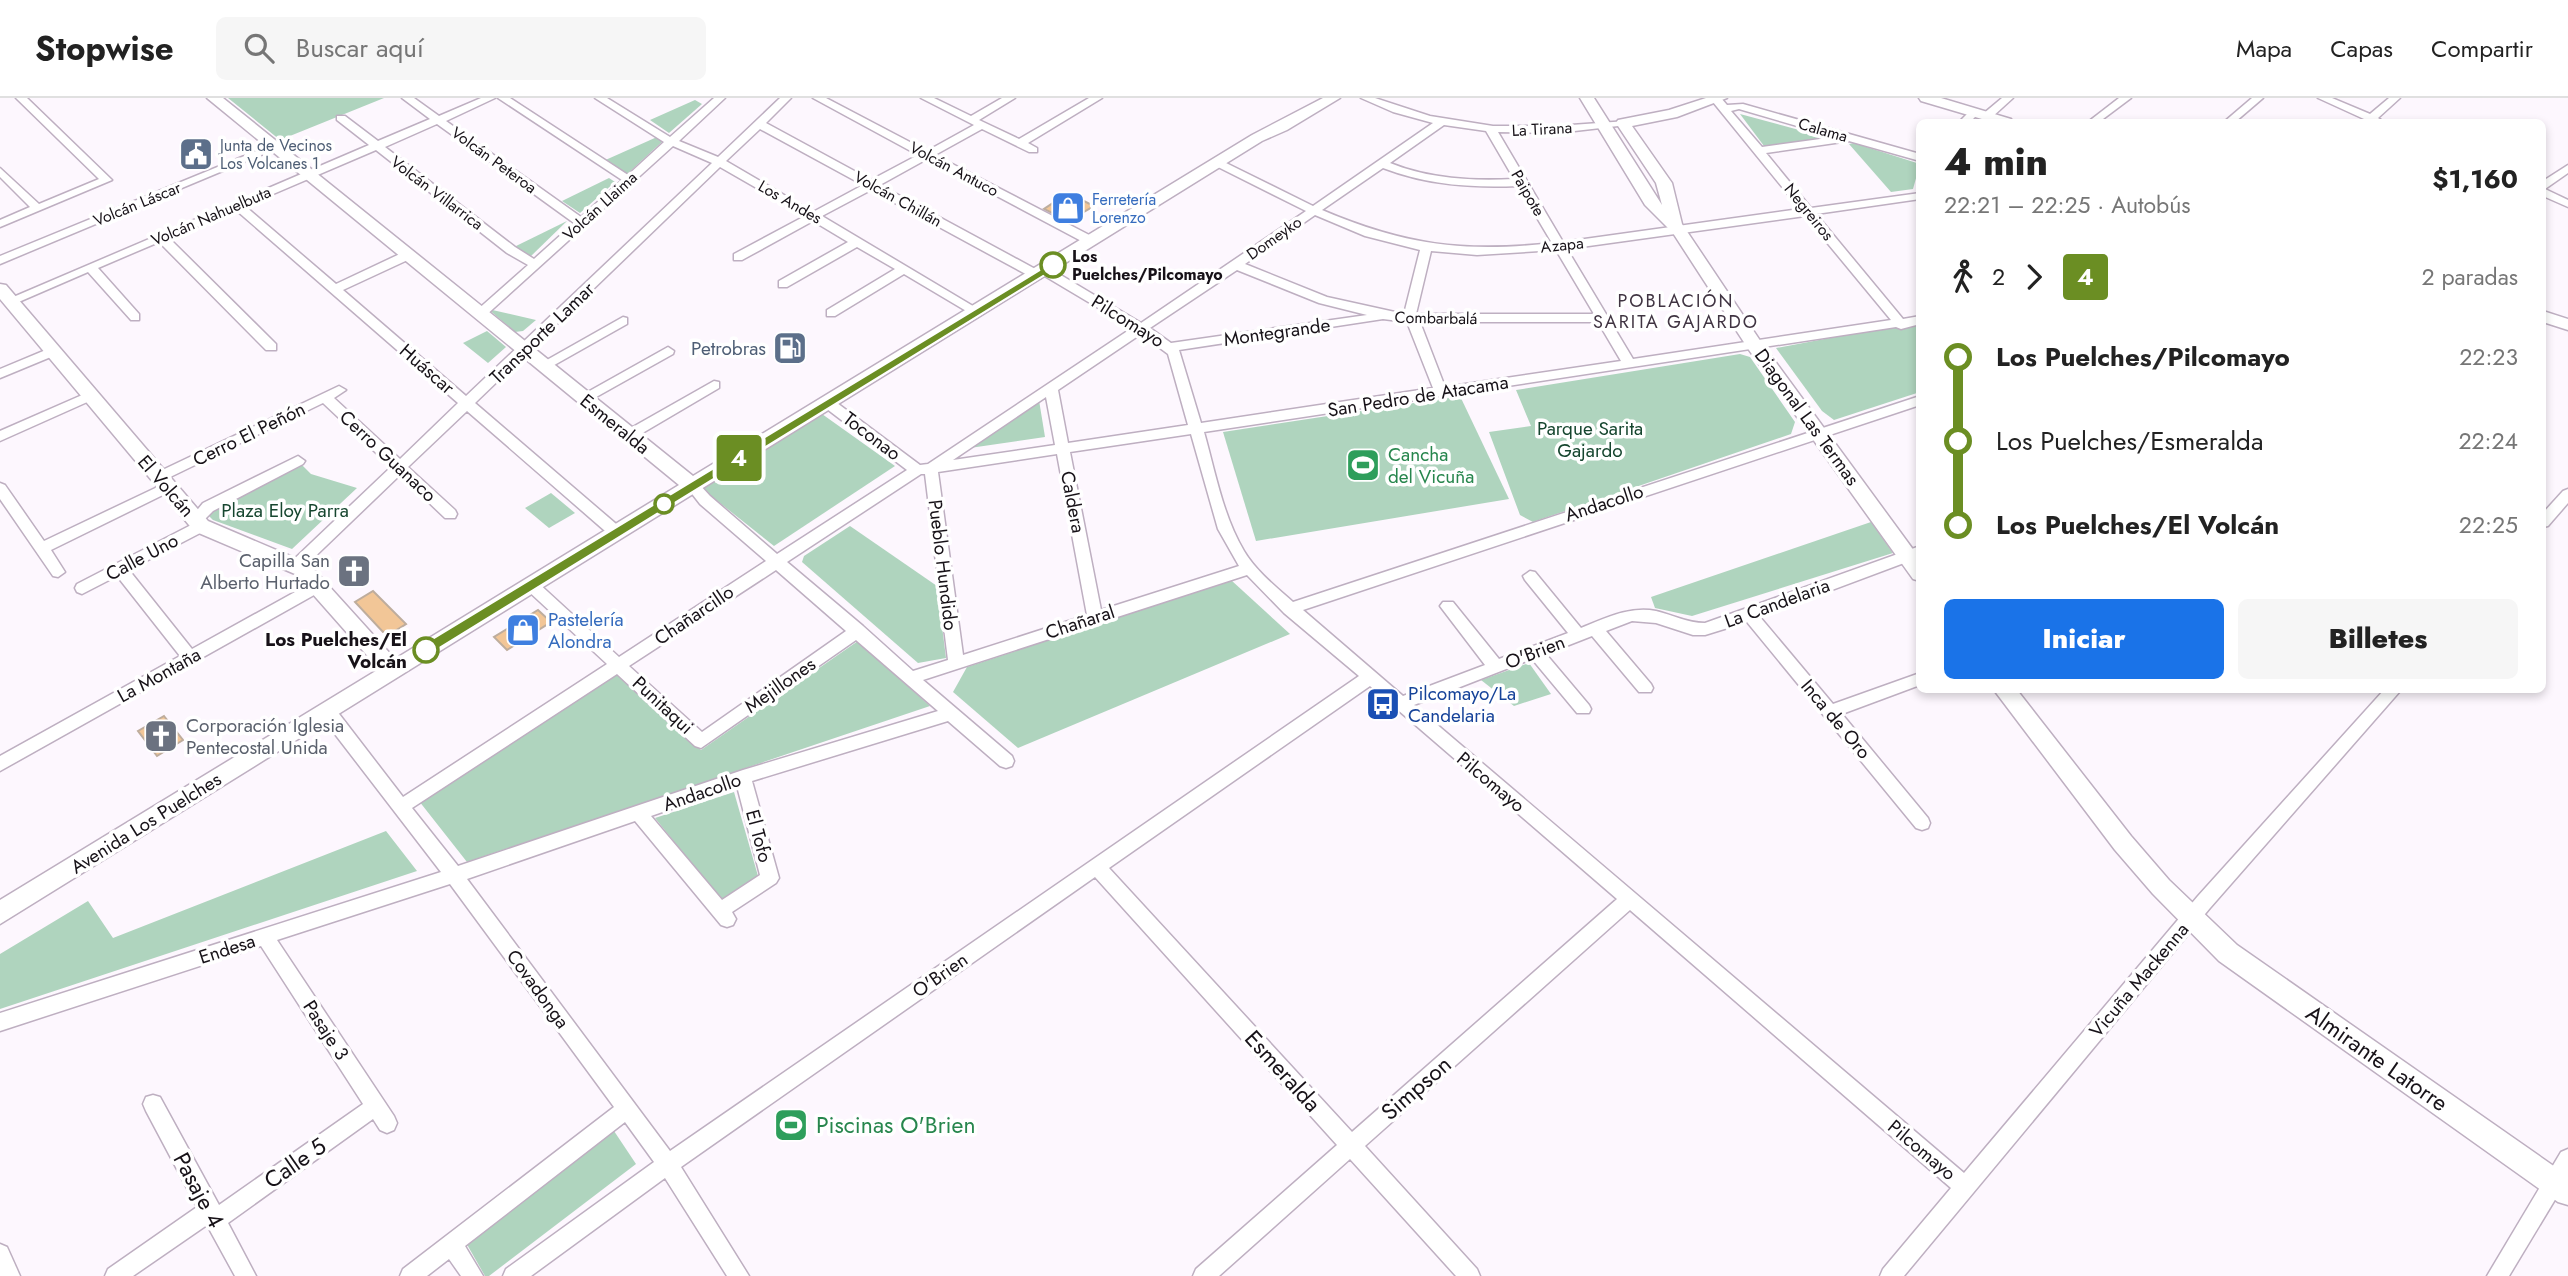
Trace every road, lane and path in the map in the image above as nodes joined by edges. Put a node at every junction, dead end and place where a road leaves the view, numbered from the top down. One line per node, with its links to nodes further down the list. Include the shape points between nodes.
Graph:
1 (21, 98): 61 (street, via 105,181)
2 (214, 98): 42 (main road, Esmeralda)
3 (408, 98): 30 (street, Volcán Peteroa)
4 (490, 98): 30 (street, Volcán Nahuelbuta)
5 (503, 98): 53 (street)
6 (600, 98): 39 (street, Los Andes)
7 (786, 98): 34 (street, Transporte Lamar)
8 (818, 98): 45 (street, Volcán Antuco)
9 (926, 98): 31 (street)
10 (1010, 98): 31 (street)
11 (1097, 98): 40 (street)
12 (1311, 98): 38 (main road, Avenida Los Puelches, via 1269,124)
13 (1333, 98): 38 (main road, Avenida Los Puelches)
14 (1366, 98): 33 (street, La Tirana)
15 (1587, 98): 35 (main road, Diagonal Las Termas)
16 (1926, 98): 24 (main road)
17 (2008, 98): 24 (street)
18 (2126, 98): 26 (street)
19 (2258, 98): 27 (street)
20 (2323, 98): 28 (street)
21 (2395, 98): 29 (street)
22 (713, 100): 39 (street, Volcán Llaima)
23 (1721, 102): 32 (main road, La Tirana); 37 (street, Calama); 44 (street, Negreiros)
24 (1975, 117)
25 (341, 118): 41 (street, Volcán Villarrica)
26 (2097, 119)
27 (2234, 119)
28 (2369, 119)
29 (2375, 119)
30 (438, 120): 41 (street, Volcán Nahuelbuta); 65 (street, Volcán Peteroa)
31 (976, 122): 40 (street); 45 (street)
32 (1623, 122): 35 (street, La Tirana); 67 (main road, Diagonal Las Termas, via 1668,192)
33 (1440, 123): 36 (street, La Tirana); 49 (street, Domeyko)
34 (759, 124): 47 (street, Transporte Lamar); 56 (street, Volcán Chillán)
35 (1602, 125): 36 (street, La Tirana, via 1552,131); 67 (main road, Diagonal Las Termas, via 1650,202)
36 (1491, 130): 54 (street, Paipote)
37 (1847, 137): 44 (street); 46 (street, Calama)
38 (1257, 138): 48 (main road, Avenida Los Puelches)
39 (673, 141): 47 (street, Los Andes); 53 (street, Volcán Llaima)
40 (1020, 143): 43 (street)
41 (376, 146): 52 (street, Volcán Nahuelbuta); 76 (street, Volcán Villarrica)
42 (275, 148): 52 (main road, Esmeralda); 75 (street, Volcán Láscar)
43 (1033, 150)
44 (1759, 151): 63 (street, Negreiros)
45 (926, 155): 56 (street); 69 (street, Volcán Antuco)
46 (1916, 157)
47 (720, 162): 64 (street, Los Andes); 100 (street, Transporte Lamar)
48 (1218, 163): 62 (street, Azapa); 69 (main road, Avenida Los Puelches)
49 (1381, 163): 54 (street, via 1430,181 1472,185); 62 (street, Domeyko)
50 (2568, 168): 55 (street)
51 (0, 171): 61 (street)
52 (309, 175): 60 (street, Volcán Nahuelbuta); 73 (main road, Esmeralda)
53 (629, 180): 65 (street, Volcán Llaima)
54 (1521, 182): 71 (street, Paipote)
55 (2546, 184)
56 (871, 185): 64 (street); 80 (street, Volcán Chillán)
57 (2546, 193): 59 (street)
58 (1916, 197): 63 (street, Azapa)
59 (2568, 204)
60 (237, 205): 68 (street, Volcán Nahuelbuta); 82 (street, Huáscar)
61 (38, 209): 66 (street)
62 (1312, 211): 72 (street, Azapa, via 1367,233); 77 (street, Domeyko)
63 (1809, 211): 67 (street, Azapa); 94 (street, Negreiros)
64 (813, 216): 70 (street, Los Andes); 74 (street)
65 (581, 223): 76 (street, Volcán Llaima)
66 (0, 224)
67 (1676, 227): 71 (street, Azapa); 97 (main road, Diagonal Las Termas)
68 (161, 237): 78 (street, Volcán Nahuelbuta); 98 (street)
69 (1091, 241): 80 (main road, Avenida Los Puelches)
70 (857, 242): 79 (street, Los Andes); 81 (street)
71 (1559, 246): 72 (street, Azapa, via 1503,251); 90 (street, Paipote)
72 (1426, 247): 91 (street, via 1409,311)
73 (408, 256): 82 (street); 86 (main road, Esmeralda)
74 (738, 257)
75 (0, 260)
76 (535, 264): 86 (street, Volcán Llaima)
77 (1236, 265): 87 (street, Combarbalá, via 1312,296); 96 (street, Domeyko)
78 (89, 267): 83 (street, Volcán Nahuelbuta); 88 (street)
79 (904, 269): 84 (street, Los Andes); 85 (street)
80 (1041, 273): 84 (main road, Avenida Los Puelches); 96 (street, Pilcomayo)
81 (783, 284)
82 (335, 289): 114 (street, Huáscar)
83 (5, 295): 101 (main road, El Volcán)
84 (977, 312): 115 (main road, Avenida Los Puelches)
85 (831, 313)
86 (480, 314): 100 (main road, Esmeralda)
87 (1384, 316): 91 (street, Combarbalá); 99 (street, Montegrande)
88 (135, 317)
89 (2546, 317): 95 (main road)
90 (1603, 318): 91 (street, Combarbalá); 104 (street, Paipote)
91 (1411, 320): 109 (street)
92 (623, 321): 103 (street)
93 (1916, 321): 94 (street, San Pedro de Atacama)
94 (1901, 325): 97 (street, San Pedro de Atacama)
95 (2568, 325)
96 (1140, 327): 99 (street, Pilcomayo); 107 (street, Domeyko)
97 (1755, 346): 104 (street, San Pedro de Atacama); 117 (main road, Diagonal Las Termas)
98 (271, 347)
99 (1170, 347): 116 (street, Pilcomayo)
100 (525, 350): 103 (main road, Esmeralda); 114 (street, Transporte Lamar)
101 (53, 351): 105 (street); 110 (main road, El Volcán)
102 (668, 351): 112 (street)
103 (544, 365): 112 (main road, Esmeralda)
104 (1630, 365): 109 (street, San Pedro de Atacama)
105 (0, 374)
106 (714, 385): 118 (street)
107 (1051, 387): 120 (street, Caldera); 123 (street, Domeyko)
108 (339, 390): 111 (street, Cerro El Peñón)
109 (1441, 392): 116 (street, San Pedro de Atacama)
110 (89, 396): 119 (street); 124 (main road, El Volcán)
111 (325, 397): 122 (street, Cerro Guanaco); 124 (street, Cerro El Peñón)
112 (584, 398): 118 (main road, Esmeralda)
113 (1916, 401): 117 (street, Andacollo)
114 (468, 404): 122 (street, Transporte Lamar); 131 (street, Huáscar)
115 (828, 404): 123 (street, Toconao); 125 (main road, Avenida Los Puelches)
116 (1196, 429): 120 (street, San Pedro de Atacama); 136 (street, Pilcomayo, via 1225,529)
117 (1818, 433): 133 (main road, Diagonal Las Termas); 144 (street, Andacollo)
118 (629, 435): 125 (main road, Esmeralda)
119 (0, 436)
120 (1063, 449): 123 (street, San Pedro de Atacama); 147 (street, Caldera)
121 (298, 461): 130 (street, Calle Uno, via 208,508)
122 (401, 468): 128 (street, Cerro Guanaco); 135 (street, Transporte Lamar)
123 (924, 469): 134 (street, Chañarcillo); 153 (street, Pueblo Hundido)
124 (164, 482): 130 (main road, El Volcán); 132 (street, Cerro El Peñón)
125 (693, 486): 131 (main road, Avenida Los Puelches); 134 (street, Esmeralda)
126 (0, 488): 132 (street)
127 (2568, 494): 129 (street)
128 (450, 514)
129 (2546, 519)
130 (199, 523): 135 (main road, El Volcán); 137 (street, Calle Uno)
131 (617, 533): 140 (main road, Avenida Los Puelches)
132 (42, 548): 138 (street)
133 (1913, 553): 146 (street, La Candelaria)
134 (776, 561): 149 (street, Esmeralda); 154 (street, Chañarcillo)
135 (296, 566): 141 (main road, El Volcán)
136 (1250, 568): 144 (street, Pilcomayo); 147 (street, Chañaral)
137 (120, 569): 142 (street, Calle Uno); 152 (street)
138 (58, 572)
139 (1530, 576): 150 (street)
140 (531, 585): 154 (street, Punitaqui); 156 (main road, Avenida Los Puelches)
141 (318, 586): 152 (street, La Montaña); 156 (main road, El Volcán)
142 (82, 589)
143 (1448, 606): 155 (street)
144 (1289, 609): 158 (street, Pilcomayo)
145 (1631, 615): 146 (street, La Candelaria, via 1699,629); 148 (street, O'Brien)
146 (1750, 615): 166 (street, Inca de Oro)
147 (1096, 617): 153 (street, Chañaral)
148 (1595, 629): 150 (street, O'Brien); 160 (street)
149 (858, 630): 157 (street, Esmeralda); 168 (street, Mejillones)
150 (1578, 635): 151 (street, O'Brien)
151 (1535, 652): 155 (street, O'Brien); 164 (street)
152 (190, 657): 170 (street, La Montaña)
153 (956, 662): 157 (street, Chañaral)
154 (620, 665): 168 (street, Punitaqui); 172 (street, Chañarcillo)
155 (1496, 667): 163 (street, O'Brien)
156 (393, 670): 165 (main road, Avenida Los Puelches)
157 (911, 678): 167 (street, Esmeralda)
158 (1369, 678): 163 (street, Pilcomayo); 175 (street, O'Brien)
159 (1916, 680): 166 (street)
160 (1645, 688)
161 (2007, 693): 179 (main road, via 2123,843)
162 (2390, 693): 179 (street, Vicuña Mackenna)
163 (1399, 704): 177 (street, Pilcomayo)
164 (1583, 709)
165 (327, 711): 172 (street, Covadonga); 178 (main road, Avenida Los Puelches)
166 (1830, 712): 174 (street, Inca de Oro)
167 (952, 713): 169 (street, Esmeralda); 171 (street, Andacollo)
168 (701, 741)
169 (1006, 761)
170 (0, 764)
171 (743, 778): 173 (street, Andacollo); 173 (street, El Tofo, via 770,878 724,915)
172 (401, 807): 176 (street, Covadonga)
173 (639, 813): 176 (street, Andacollo)
174 (1922, 823)
175 (1097, 867): 185 (street, Esmeralda); 186 (street, O'Brien)
176 (454, 875): 180 (street, Endesa); 183 (street, Covadonga)
177 (1629, 900): 185 (street, Simpson); 188 (street, Pilcomayo)
178 (0, 913)
179 (2192, 918): 187 (main road, Almirante Latorre, via 2259,976); 188 (street, Vicuña Mackenna)
180 (265, 937): 181 (street, Endesa); 184 (street, Pasaje 3)
181 (0, 1023)
182 (153, 1104): 189 (street, Pasaje 4)
183 (627, 1110): 186 (street, Covadonga); 190 (street)
184 (381, 1115): 189 (street, Calle 5)
185 (1351, 1146): 199 (street, Simpson); 200 (street, Esmeralda)
186 (668, 1164): 197 (street, O'Brien); 198 (street, Covadonga)
187 (2563, 1178): 202 (street)
188 (1964, 1186): 201 (street, Vicuña Mackenna)
189 (213, 1215): 193 (street, Calle 5); 194 (street, Pasaje 4)
190 (451, 1244): 195 (street); 196 (street)
191 (0, 1254): 192 (street)
192 (10, 1276)
193 (114, 1276)
194 (246, 1276)
195 (410, 1276)
196 (473, 1276)
197 (513, 1276)
198 (739, 1276)
199 (1203, 1276)
200 (1470, 1276)
201 (1891, 1276)
202 (2497, 1276)

